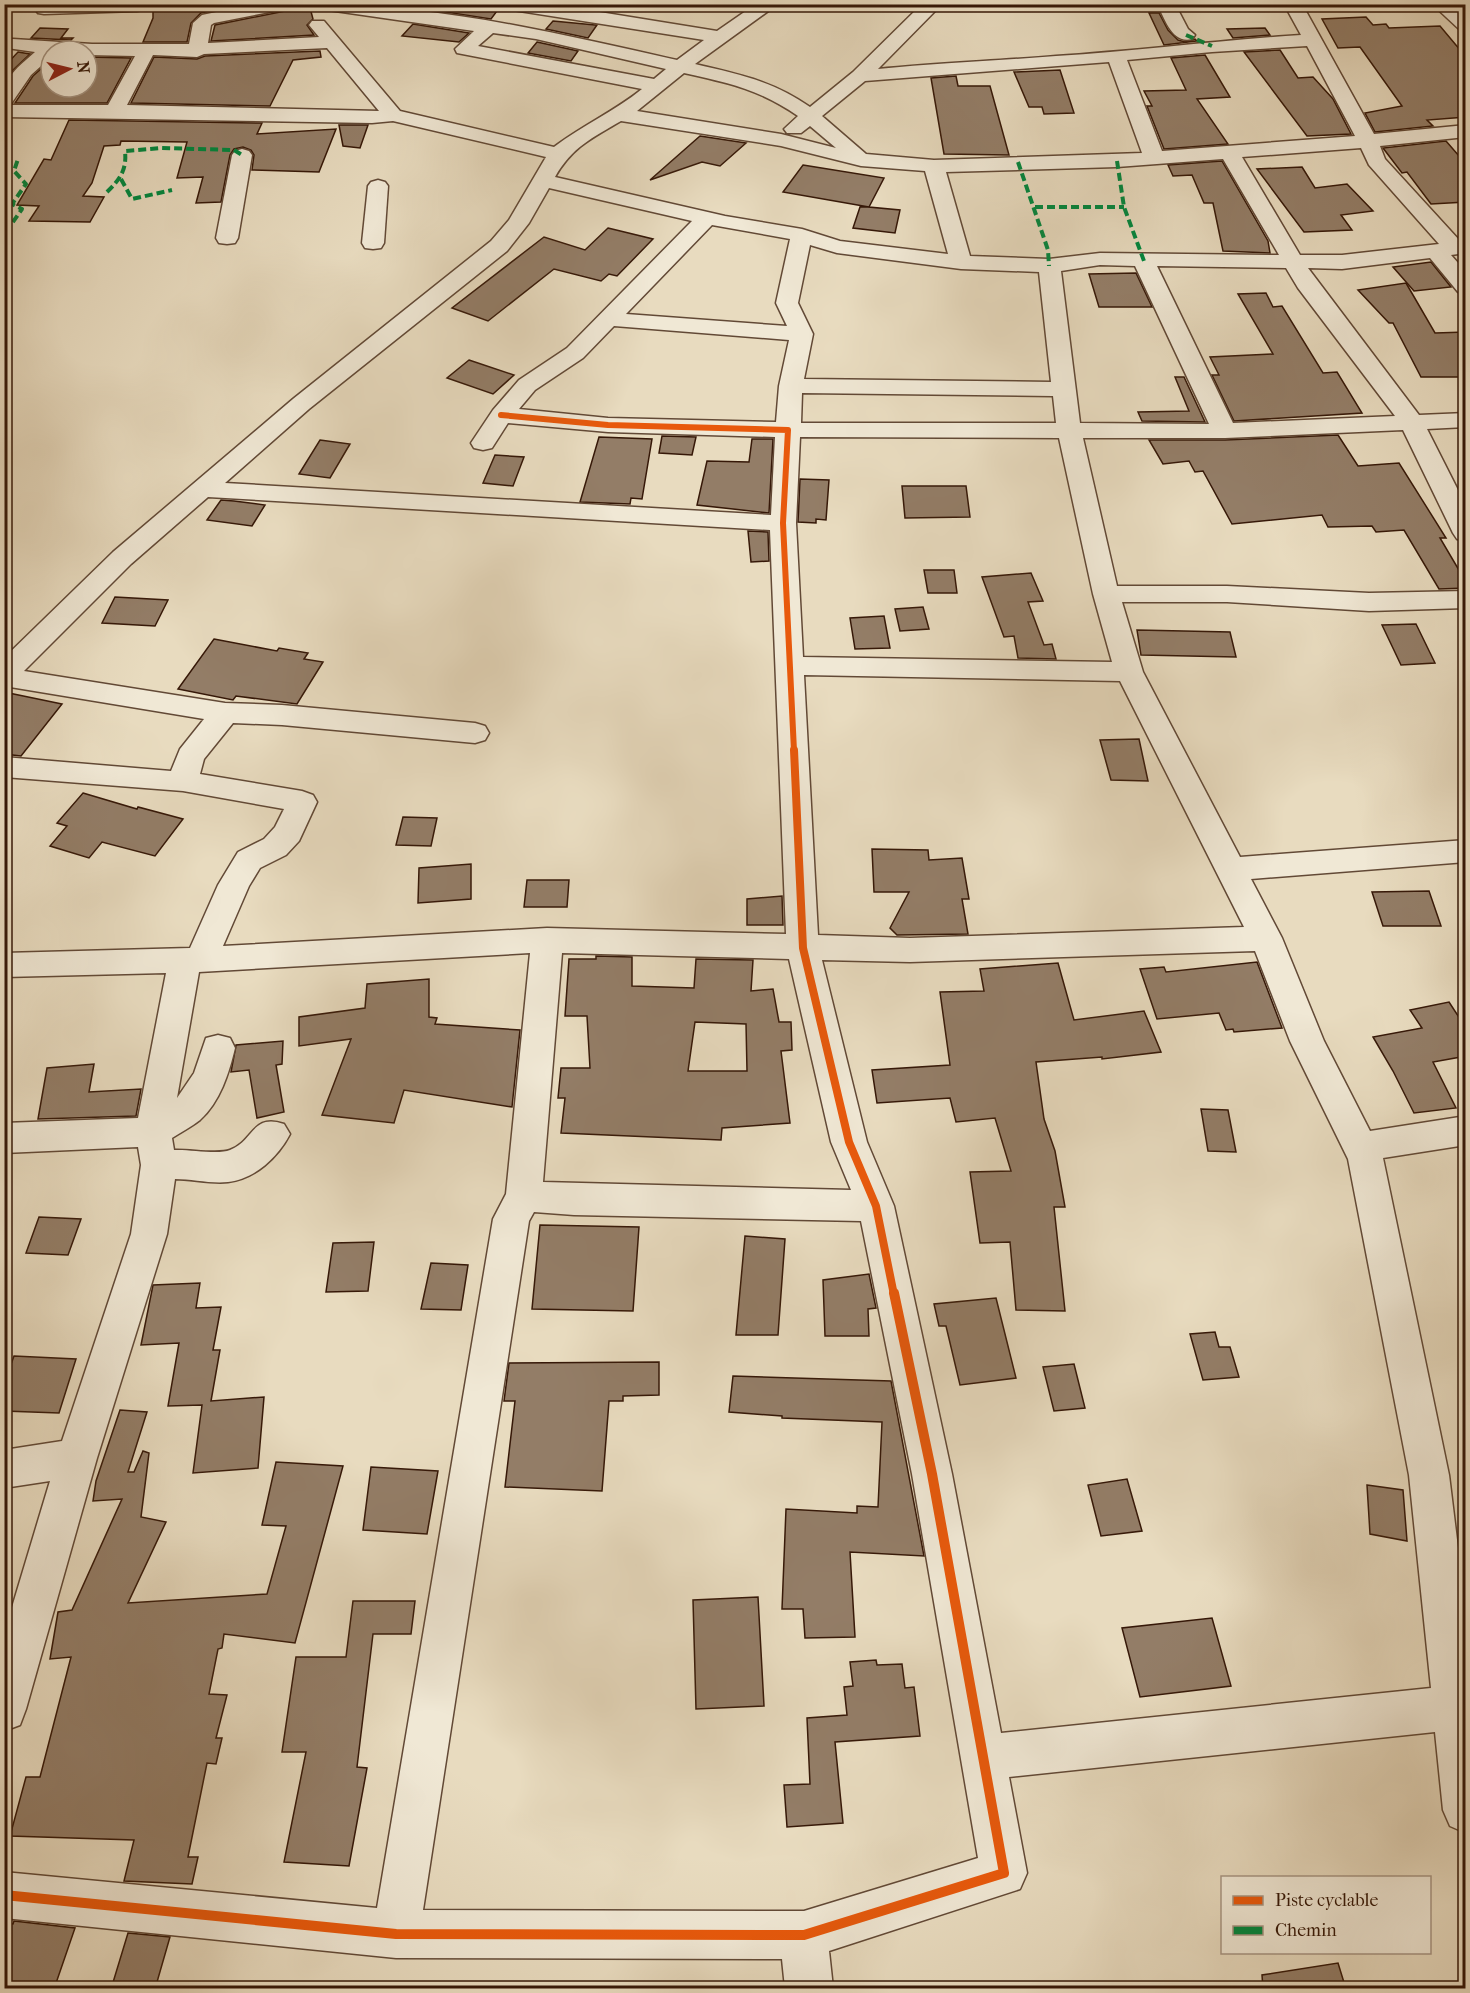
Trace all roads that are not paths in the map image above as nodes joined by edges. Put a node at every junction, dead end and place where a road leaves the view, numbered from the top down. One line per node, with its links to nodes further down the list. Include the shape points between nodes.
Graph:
1 (285, 4): 22 (street, via 208,19 202,23)
2 (304, 4): 17 (street)
3 (321, 4): 13 (street)
4 (507, 4): 15 (street)
5 (769, 4): 15 (street)
6 (933, 4): 26 (street)
7 (1166, 4): 14 (street)
8 (1293, 4): 16 (street)
9 (1440, 4): 12 (street)
10 (134, 15): 11 (street); 20 (street)
11 (39, 16): 18 (street, via 13,44)
12 (1466, 26)
13 (489, 27): 25 (street); 27 (street, via 464,49)
14 (1186, 35)
15 (721, 37): 25 (street)
16 (1313, 40): 23 (street); 36 (street)
17 (330, 42): 22 (street); 33 (street)
18 (39, 47)
19 (99, 49): 20 (street)
20 (127, 49): 21 (street)
21 (147, 50): 22 (street); 31 (street)
22 (197, 51)
23 (1116, 56): 26 (street); 40 (street)
24 (39, 58): 28 (street)
25 (682, 67): 27 (street); 29 (street, via 749,82)
26 (860, 76): 29 (street)
27 (659, 86): 32 (street)
28 (4, 99)
29 (811, 108): 35 (street); 41 (street)
30 (4, 111): 31 (street)
31 (114, 111): 33 (street)
32 (616, 114): 35 (street); 39 (street)
33 (393, 115): 39 (street)
34 (1466, 131): 36 (street)
35 (781, 140): 41 (street)
36 (1368, 141): 37 (street); 49 (street, via 1376,161)
37 (1229, 152): 40 (street); 52 (street)
38 (242, 154): 47 (street)
39 (558, 154): 43 (street)
40 (1154, 157): 42 (street)
41 (861, 160): 42 (street)
42 (934, 166): 51 (street)
43 (542, 180): 45 (street); 64 (street, via 518,223 499,246 301,404)
44 (378, 186): 48 (street)
45 (707, 218): 46 (street); 55 (street)
46 (802, 235): 51 (street, via 837,247); 56 (street, via 787,303)
47 (227, 238)
48 (373, 243)
49 (1452, 248): 52 (street, via 1342,262); 54 (street)
50 (1144, 261): 52 (street); 53 (street, via 1100,259); 63 (street)
51 (961, 262): 53 (street)
52 (1293, 262): 60 (street)
53 (1049, 266): 58 (street)
54 (1466, 286)
55 (609, 319): 56 (street); 61 (street, via 575,353 527,385 492,429 608,425)
56 (802, 334): 57 (street)
57 (791, 386): 58 (street); 61 (street)
58 (1063, 389): 62 (street)
59 (1466, 420): 60 (street)
60 (1411, 421): 63 (street); 66 (street)
61 (788, 430): 62 (street); 65 (street)
62 (1069, 430): 63 (street); 67 (street)
63 (1225, 431)
64 (203, 489): 65 (street); 70 (street, via 122,558)
65 (783, 523): 69 (street)
66 (1466, 532)
67 (1106, 594): 68 (street, via 1227,594 1369,602); 71 (street)
68 (1466, 599)
69 (789, 666): 71 (street); 80 (street)
70 (7, 670): 72 (street)
71 (1129, 672): 77 (street)
72 (225, 713): 73 (street); 75 (street, via 190,756)
73 (475, 733)
74 (4, 767): 75 (street)
75 (183, 781): 81 (street, via 302,802 288,832 275,847 249,860 215,932)
76 (1466, 851): 77 (street)
77 (1230, 869): 78 (street)
78 (1266, 938): 80 (street, via 910,950); 87 (street, via 1307,1041)
79 (547, 940): 80 (street); 81 (street); 89 (street)
80 (803, 948): 90 (street, via 849,1142)
81 (193, 960): 82 (street); 88 (street)
82 (4, 965)
83 (219, 1048): 88 (street, via 211,1075 198,1098)
84 (1466, 1130): 87 (street)
85 (272, 1134): 88 (street, via 250,1158 228,1167 194,1164)
86 (4, 1138): 88 (street)
87 (1360, 1147): 93 (street, via 1366,1159 1429,1475)
88 (156, 1149): 91 (street, via 149,1234)
89 (524, 1196): 90 (street); 98 (street, via 511,1219)
90 (876, 1206): 95 (street, via 932,1474)
91 (77, 1458): 92 (street); 94 (street)
92 (4, 1469)
93 (1455, 1708): 95 (street); 96 (street)
94 (4, 1709)
95 (983, 1757): 99 (street, via 1004,1873)
96 (1464, 1787)
97 (4, 1895): 98 (street)
98 (396, 1934): 99 (street)
99 (804, 1935): 100 (street)
100 (809, 1989)

